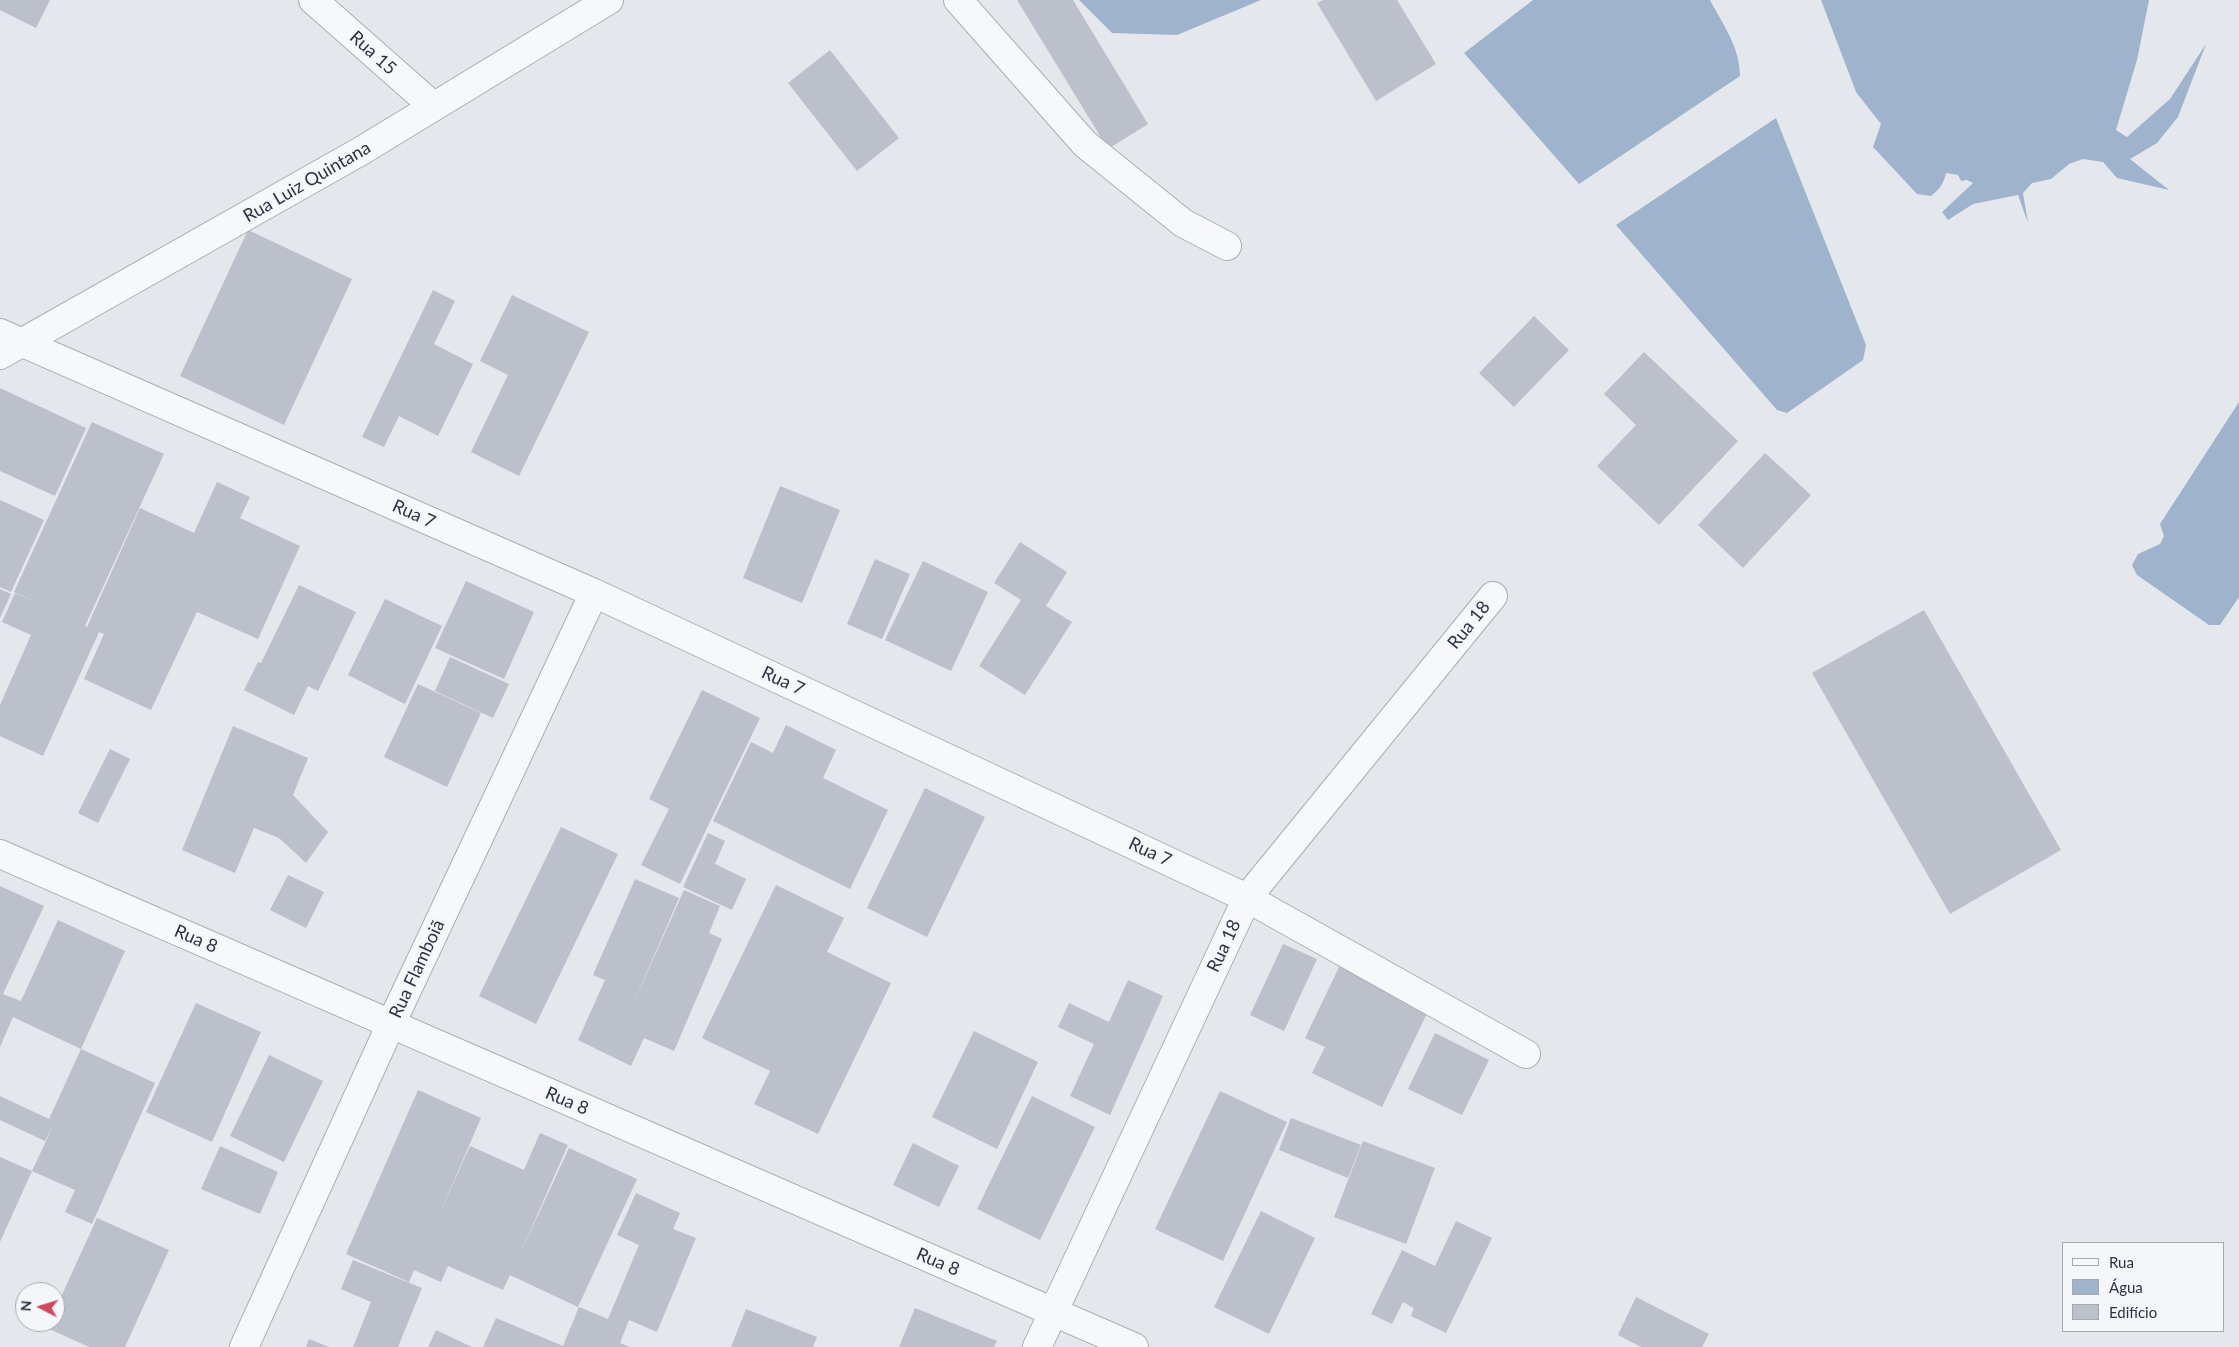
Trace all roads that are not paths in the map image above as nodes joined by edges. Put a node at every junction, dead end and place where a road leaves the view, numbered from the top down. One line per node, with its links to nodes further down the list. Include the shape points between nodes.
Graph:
1 (312, 0): 4 (street, Rua 15)
2 (609, 0): 4 (street, Rua Luiz Quintana)
3 (958, 0): 5 (street, via 1086,144 1183,223)
4 (433, 106): 6 (street, Rua Luiz Quintana, via 361,151)
5 (1227, 246)
6 (8, 344): 7 (street, Rua 7)
7 (594, 592): 10 (street, Rua 7); 11 (street, Rua Flamboiã)
8 (1493, 596): 10 (street, Rua 18)
9 (0, 854): 11 (street, Rua 8)
10 (1247, 898): 12 (street, Rua 7); 13 (street, Rua 18)
11 (391, 1024): 13 (street, Rua 8); 14 (street, Rua Flamboiã)
12 (1526, 1054)
13 (1052, 1311): 15 (street, Rua 18); 16 (street, Rua 8)
14 (244, 1347)
15 (1037, 1347)
16 (1134, 1347)

